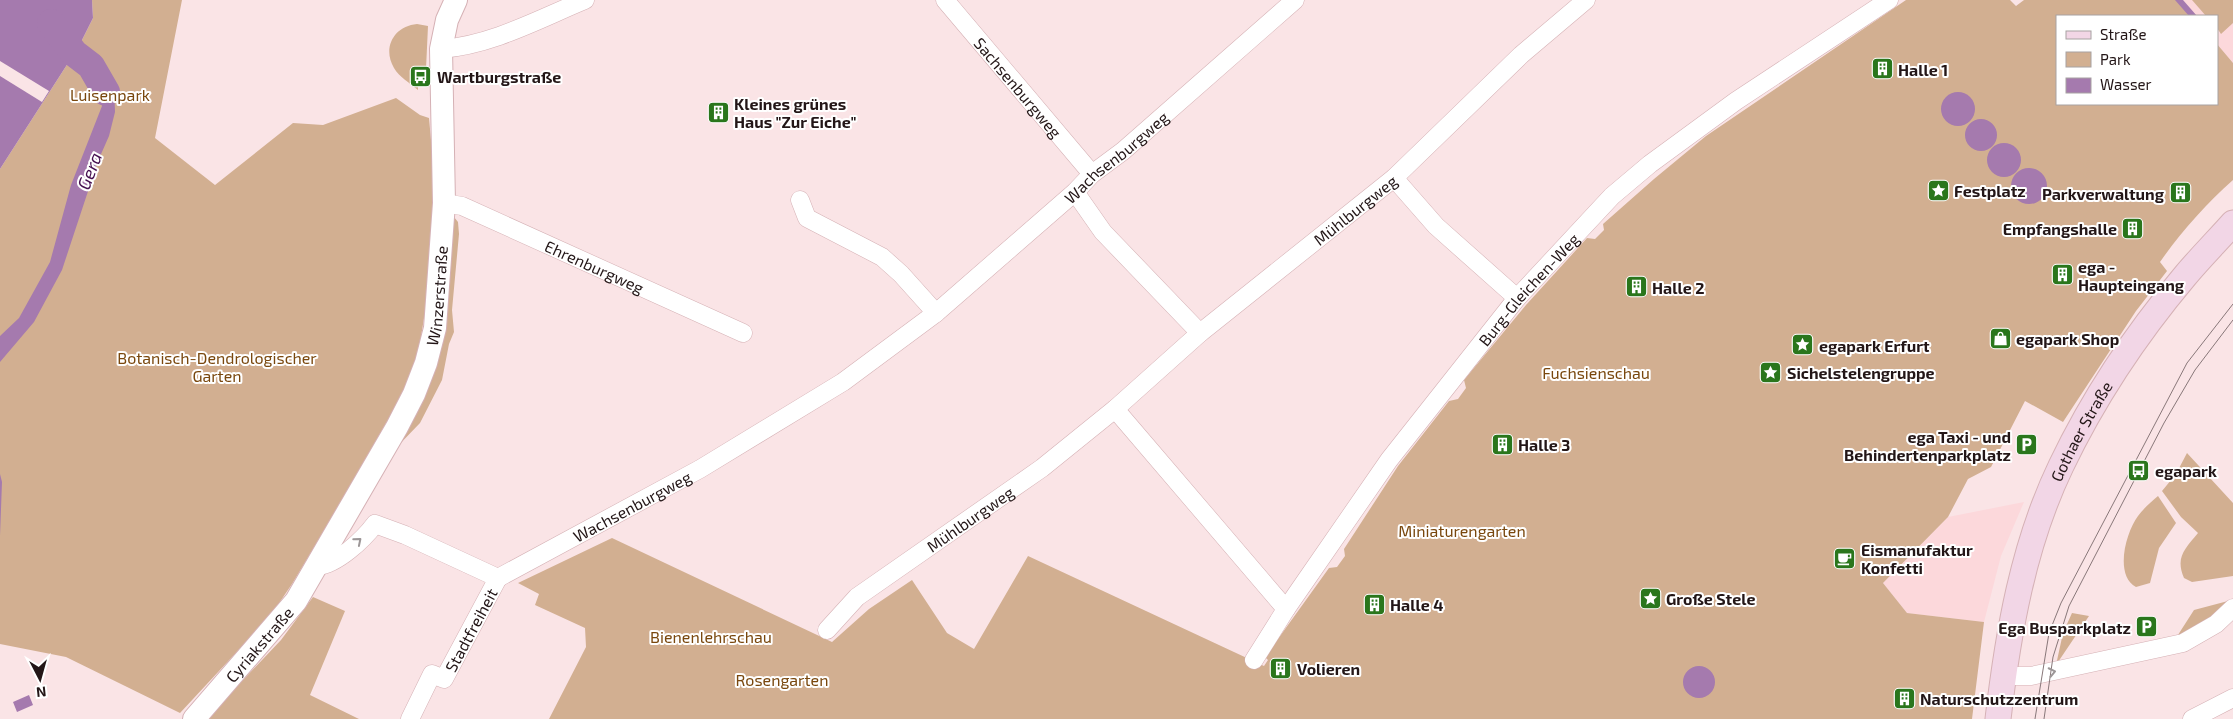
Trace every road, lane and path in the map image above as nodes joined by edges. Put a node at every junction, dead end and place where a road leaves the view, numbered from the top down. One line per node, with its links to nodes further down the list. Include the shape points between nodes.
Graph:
1 (456, 0): 7 (street, Winzerstraße, via 447,20)
2 (585, 0): 7 (street, via 494,38 467,47)
3 (945, 0): 8 (street, Sachsenburgweg)
4 (1295, 0): 8 (street, Wachsenburgweg, via 1123,152)
5 (1586, 0): 9 (street, Mühlburgweg, via 1521,55)
6 (1889, 0): 14 (street, Burg-Gleichen-Weg, via 1736,101 1650,164 1612,196)
7 (441, 49): 12 (street, Winzerstraße)
8 (1092, 174): 10 (street, Wachsenburgweg)
9 (1394, 178): 14 (street, via 1436,226); 17 (street, Mühlburgweg)
10 (1075, 192): 15 (street, Wachsenburgweg); 17 (street, via 1103,232)
11 (800, 200): 15 (street, via 807,218 882,257 902,274)
12 (444, 203): 16 (street, Ehrenburgweg, via 462,206); 19 (street, Winzerstraße, via 435,328 426,363 397,427)
13 (2233, 223): 25 (main road, Gothaer Straße, via 2150,320 2098,399 2061,466 2036,530 2014,610)
14 (1517, 298): 22 (street, Burg-Gleichen-Weg, via 1389,460)
15 (936, 313): 20 (street, Wachsenburgweg, via 843,382 700,469)
16 (743, 333)
17 (1200, 333): 18 (street, Mühlburgweg)
18 (1115, 409): 22 (street); 23 (street, Mühlburgweg, via 1042,468 857,597)
19 (318, 566): 20 (street, one-way to 20, via 336,560 375,524); 28 (street, Cyriakstraße, via 296,601)
20 (498, 578): 29 (street, Stadtfreiheit, via 444,679 432,674)
21 (2233, 608): 25 (street, one-way to 21, via 2031,676 2183,643 2216,624)
22 (1286, 609): 24 (street, Burg-Gleichen-Weg)
23 (827, 630)
24 (1254, 660)
25 (2004, 676): 30 (main road, Gothaer Straße)
26 (2233, 698): 27 (street)
27 (2197, 718)
28 (194, 719)
29 (410, 719)
30 (1998, 719)

